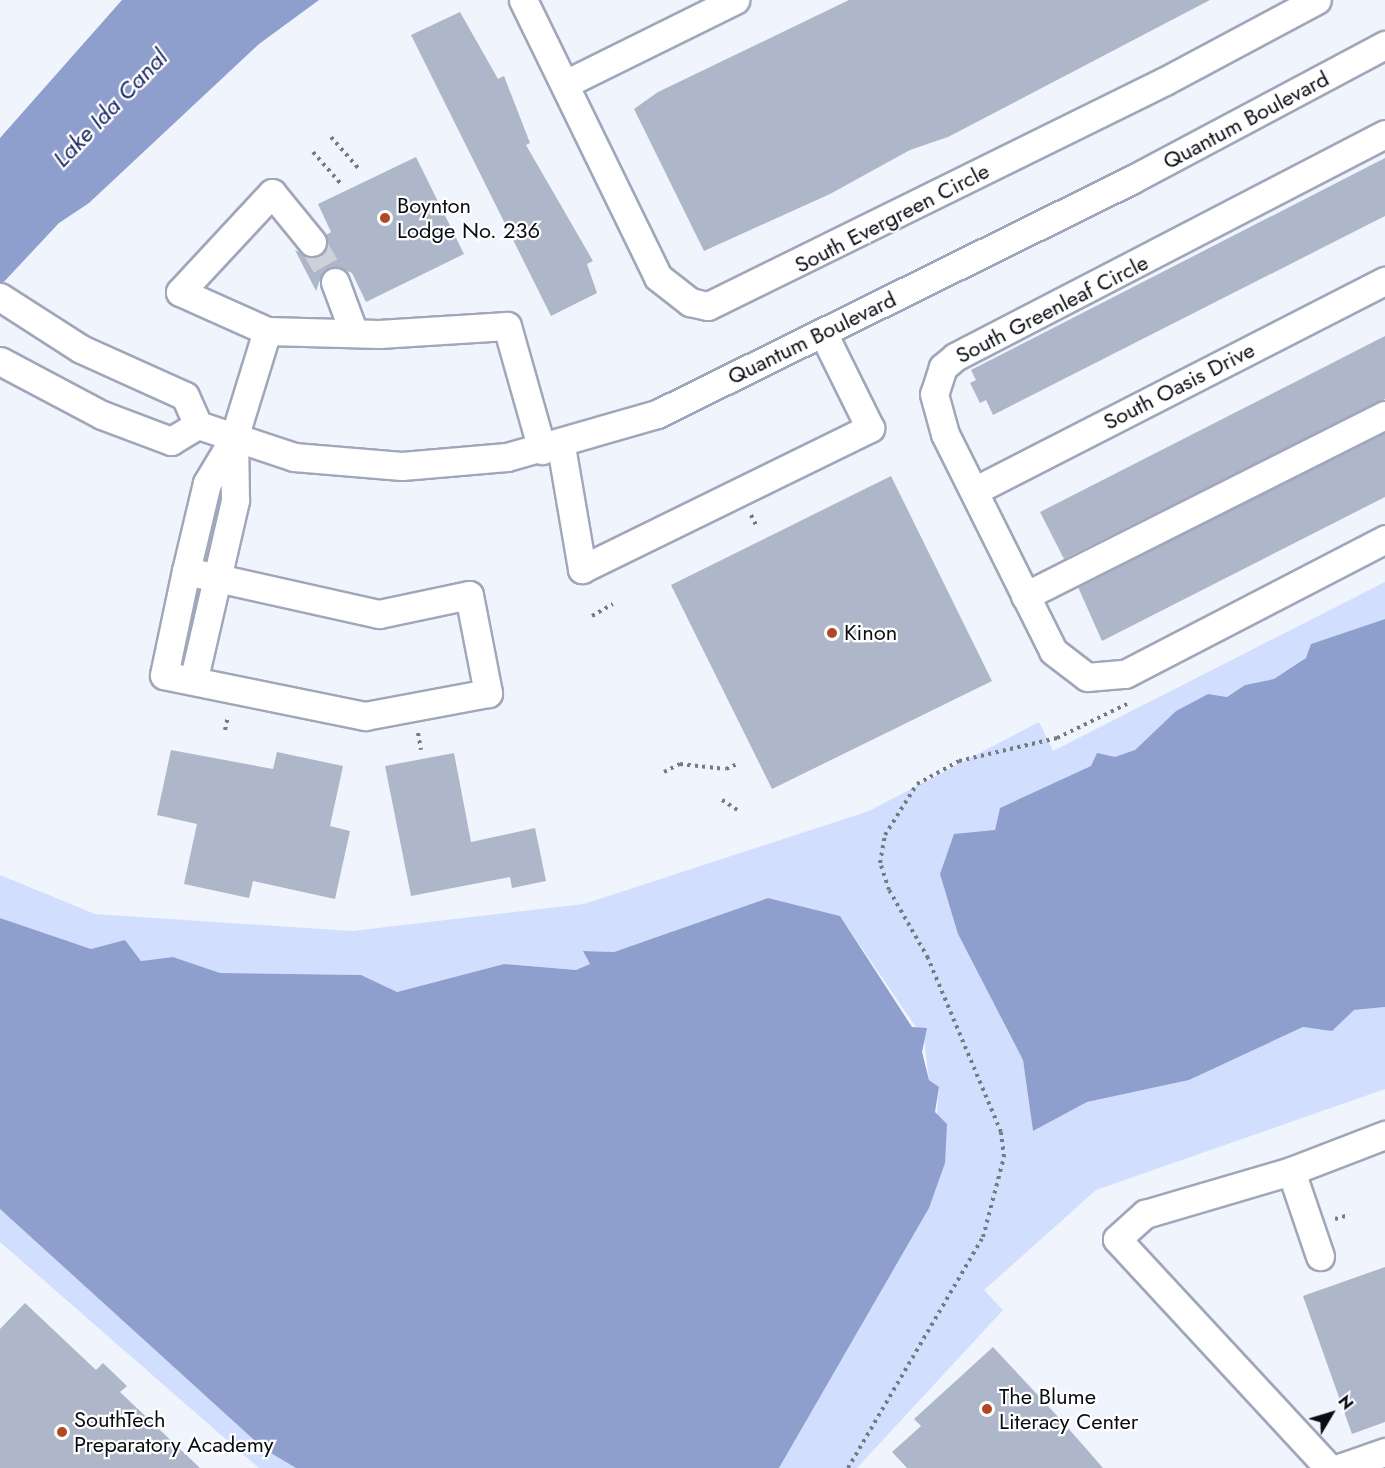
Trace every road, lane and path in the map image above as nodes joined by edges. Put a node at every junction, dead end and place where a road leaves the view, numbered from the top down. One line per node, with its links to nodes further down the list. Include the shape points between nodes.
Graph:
1 (523, 0): 5 (street, South Evergreen Circle)
2 (735, 0): 5 (street)
3 (1317, 0): 5 (street, South Evergreen Circle, via 1133,97 708,306 690,302 658,277)
4 (1385, 45): 17 (street, Quantum Boulevard)
5 (565, 84)
6 (1385, 135): 23 (street, South Greenleaf Circle, via 943,367 935,408)
7 (331, 137): 9 (path)
8 (313, 152): 10 (path)
9 (359, 169)
10 (342, 186)
11 (312, 242): 15 (street, via 272,193 180,292)
12 (1385, 280): 23 (street, South Oasis Drive)
13 (335, 282): 16 (street)
14 (0, 297): 20 (street, via 30,320 121,369 185,396)
15 (267, 331): 16 (street); 21 (street)
16 (354, 333): 22 (street, via 507,326)
17 (823, 333): 22 (street, Quantum Boulevard, via 657,414); 22 (street, via 870,428 582,569)
18 (0, 362): 20 (street, via 102,415 171,441)
19 (1385, 415): 27 (street)
20 (198, 426): 21 (street, Quantum Boulevard)
21 (234, 438): 22 (street, Quantum Boulevard, via 294,457 350,465 455,465); 25 (street, via 207,483); 26 (street, via 236,491)
22 (552, 448)
23 (974, 491): 27 (street, South Greenleaf Circle)
24 (1385, 539): 27 (street, South Greenleaf Circle, via 1106,679 1070,669 1053,651)
25 (186, 571): 26 (street); 30 (street, via 164,675)
26 (218, 577): 30 (street); 30 (street, via 379,614 469,595 488,693 365,716)
27 (1026, 596)
28 (613, 604): 29 (path)
29 (592, 616)
30 (194, 678)
31 (417, 725): 33 (path)
32 (1038, 742): 42 (path, via 959,761 917,784 885,835 880,863 889,890 908,917 937,980 1001,1132 1004,1157 983,1237)
33 (421, 750)
34 (736, 764): 35 (path, via 726,769 680,764)
35 (664, 772)
36 (722, 800): 37 (path)
37 (739, 811)
38 (1385, 1135): 39 (street)
39 (1292, 1171): 40 (street); 43 (street, via 1145,1214 1117,1239)
40 (1320, 1256)
41 (1384, 1454): 44 (street)
42 (848, 1468)
43 (1329, 1468)
44 (1339, 1468)

